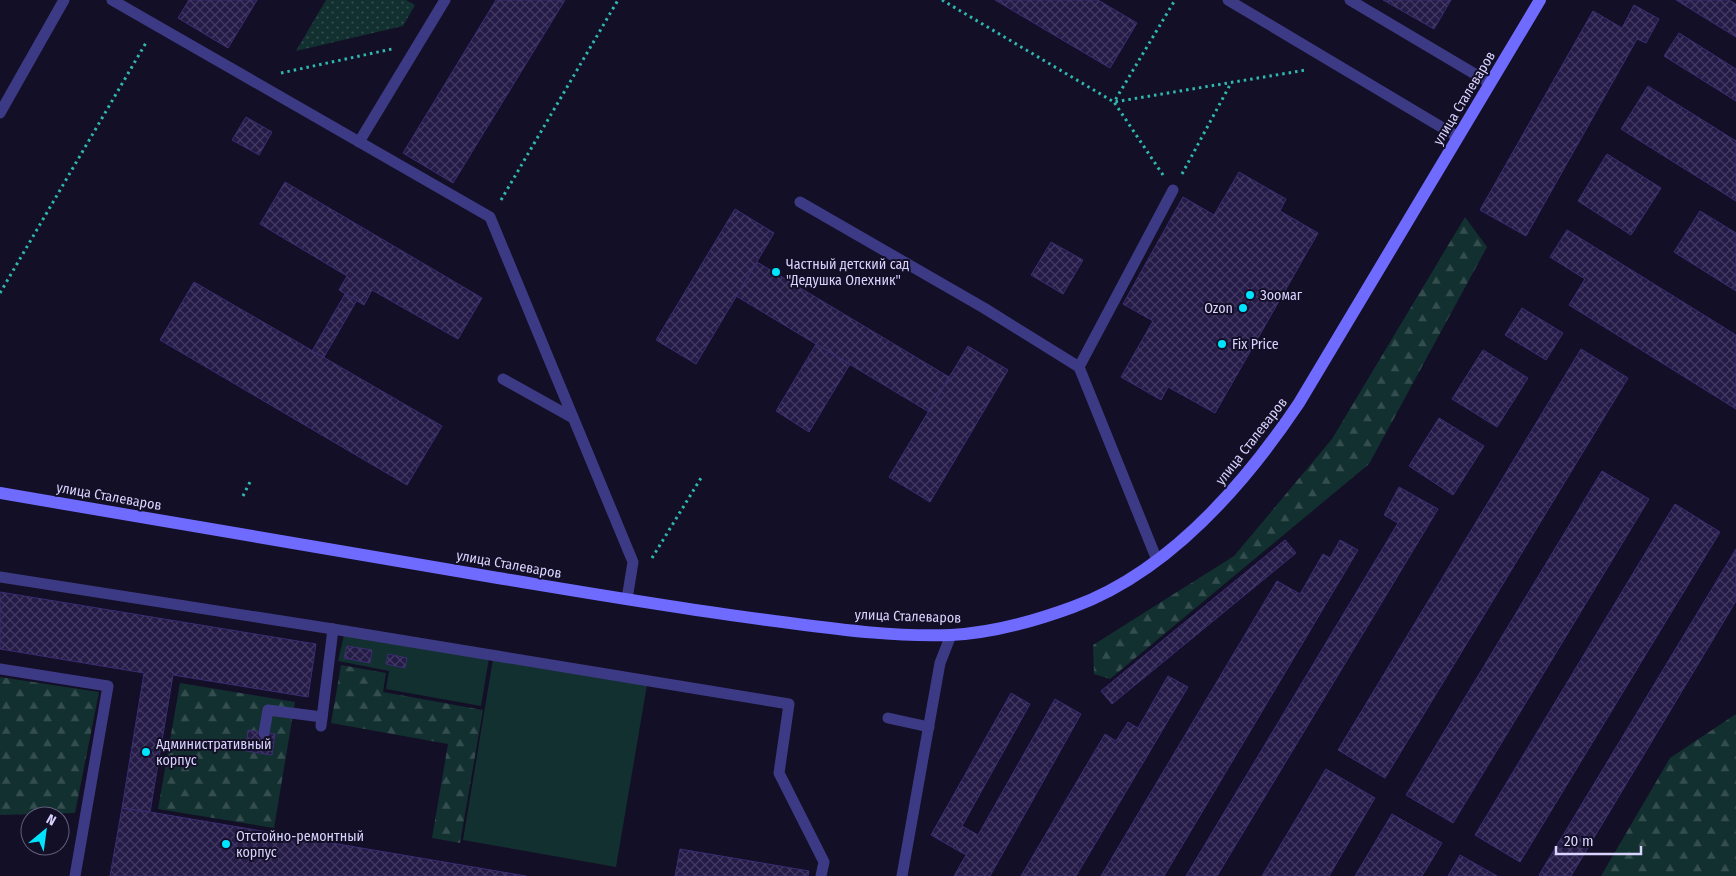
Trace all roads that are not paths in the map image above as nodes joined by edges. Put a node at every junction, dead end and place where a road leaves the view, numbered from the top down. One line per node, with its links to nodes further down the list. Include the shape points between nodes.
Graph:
1 (64, 0): 9 (lane)
2 (112, 0): 7 (lane)
3 (445, 0): 11 (lane)
4 (1228, 0): 10 (lane)
5 (1350, 0): 8 (lane)
6 (1540, 0): 8 (main road, улица Сталеваров)
7 (128, 4): 11 (lane, via 156,25)
8 (1490, 83): 10 (main road, улица Сталеваров)
9 (0, 113)
10 (1458, 137): 18 (main road, улица Сталеваров, via 1278,434 1225,498)
11 (359, 142): 16 (lane, via 490,217)
12 (1173, 190): 14 (lane)
13 (800, 202): 14 (lane)
14 (1079, 367): 18 (lane)
15 (504, 379): 16 (lane)
16 (573, 418): 20 (lane, via 633,562)
17 (0, 493): 20 (main road, улица Сталеваров)
18 (1157, 560): 22 (main road, улица Сталеваров, via 1119,586 1076,606 1023,623)
19 (0, 577): 21 (lane)
20 (627, 599): 22 (main road, улица Сталеваров, via 824,628)
21 (333, 629): 26 (lane, via 321,721 268,710); 28 (lane, via 789,704 779,773 824,862)
22 (951, 635): 25 (lane, via 940,663)
23 (0, 669): 27 (lane, via 108,686)
24 (888, 718): 25 (lane)
25 (929, 727): 29 (lane)
26 (264, 733)
27 (75, 876)
28 (821, 876)
29 (902, 876)

